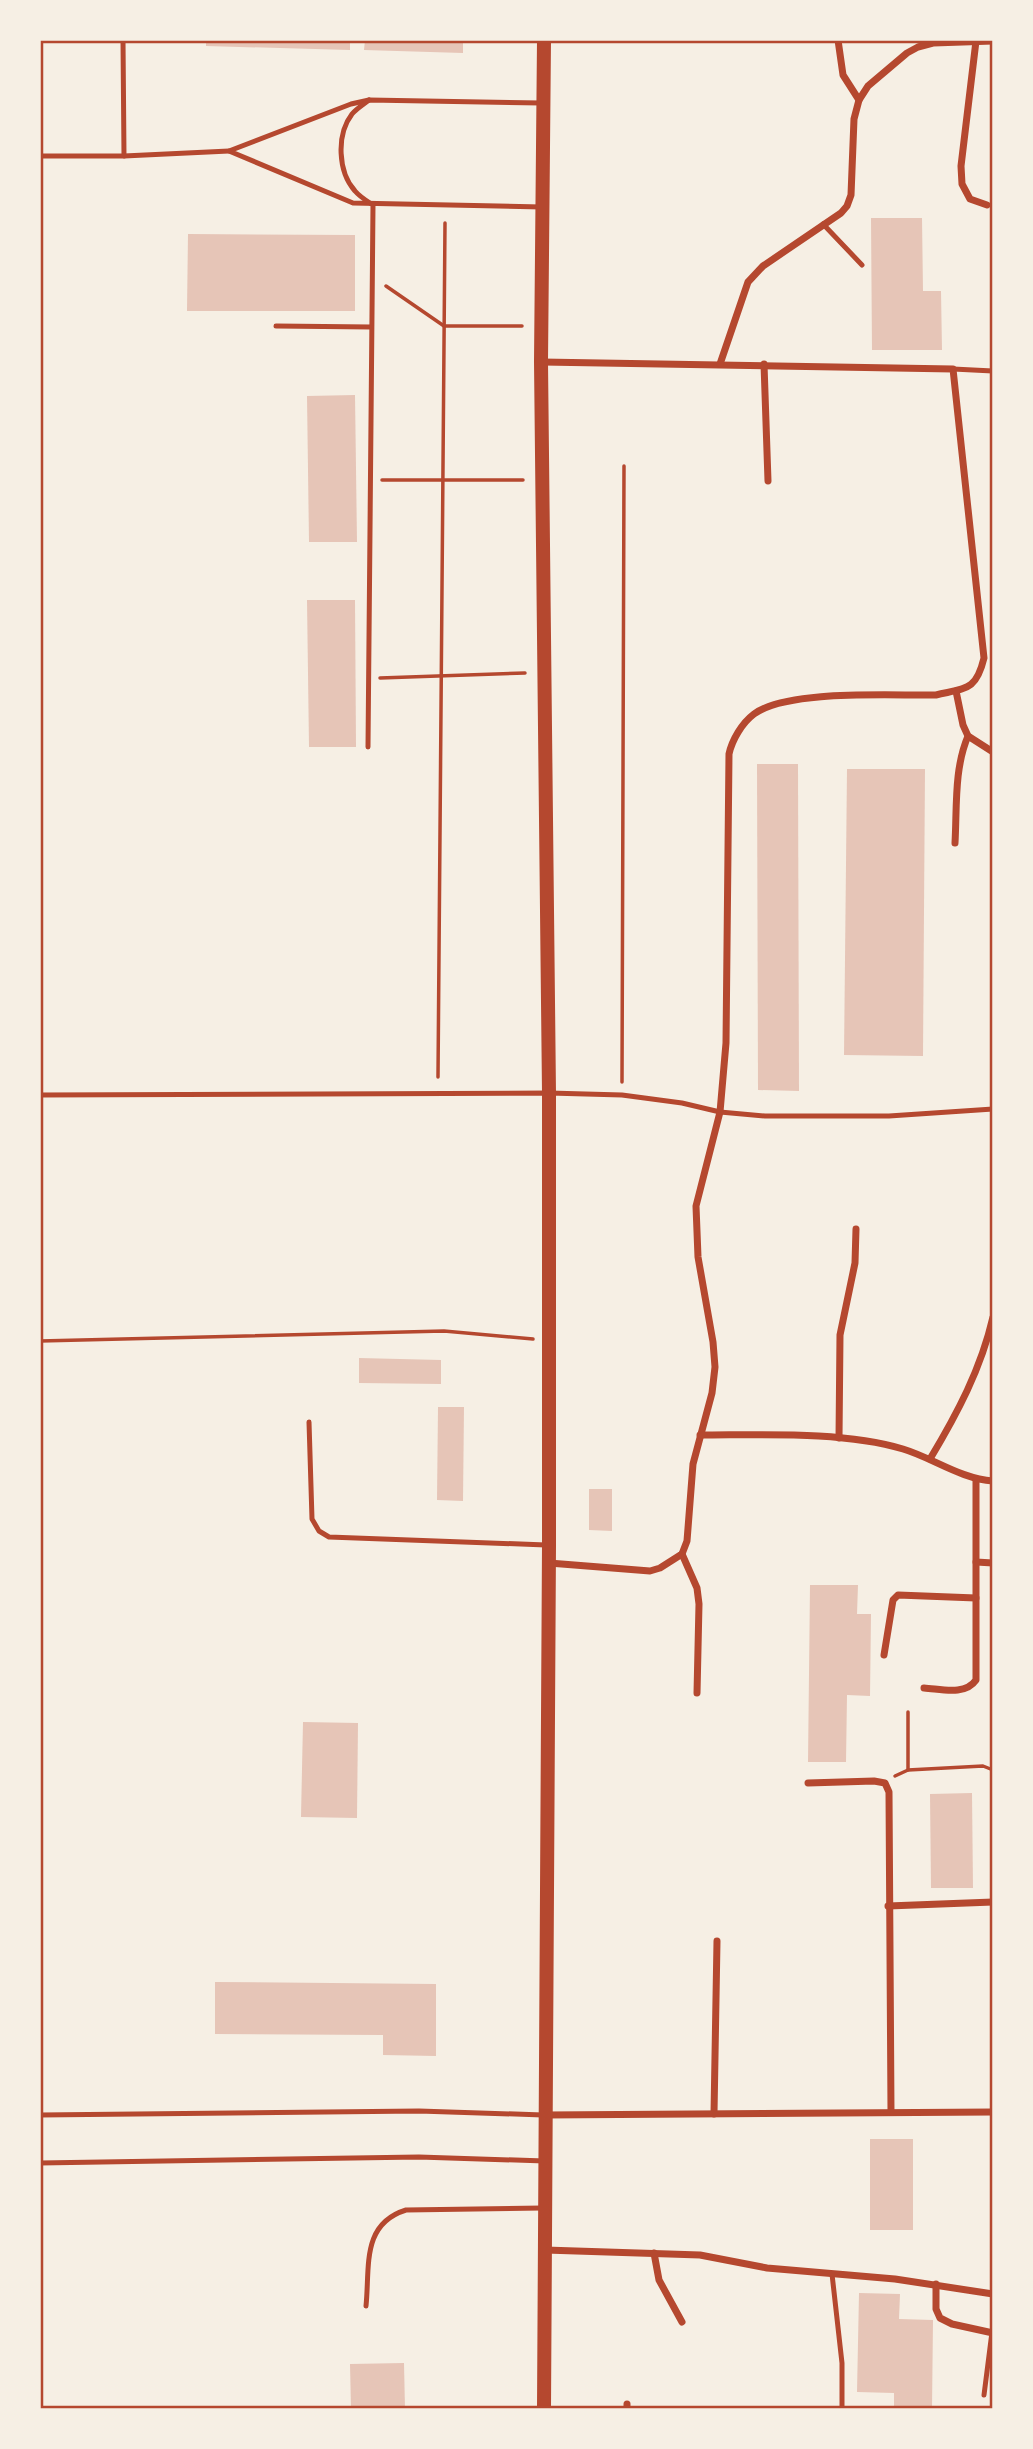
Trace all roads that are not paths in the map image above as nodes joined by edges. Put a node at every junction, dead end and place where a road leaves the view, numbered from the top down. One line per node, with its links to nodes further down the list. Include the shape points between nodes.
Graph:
1 (122, 40): 12 (lane)
2 (544, 40): 9 (main road)
3 (838, 40): 8 (street, via 843,75)
4 (962, 41): 5 (street); 8 (street, via 933,43 907,53 868,86)
5 (976, 41): 6 (street); 14 (street, via 962,184 970,199)
6 (993, 41)
7 (369, 100): 9 (lane); 10 (lane); 13 (lane, via 352,114 341,152 346,177)
8 (859, 100): 16 (street, via 851,195 847,206)
9 (544, 103): 15 (main road)
10 (229, 151): 12 (lane); 13 (lane, via 339,199)
11 (40, 156): 12 (lane)
12 (124, 156)
13 (373, 205): 15 (lane); 19 (lane)
14 (987, 205)
15 (542, 207): 20 (main road)
16 (823, 224): 17 (lane); 21 (street, via 748,282)
17 (862, 265)
18 (275, 326): 19 (lane)
19 (372, 327): 28 (lane)
20 (541, 362): 21 (street); 31 (main road)
21 (720, 365): 22 (street)
22 (764, 365): 23 (street); 25 (street)
23 (953, 369): 24 (lane); 26 (street, via 984,658 980,676)
24 (993, 371)
25 (768, 481)
26 (956, 691): 27 (street); 34 (street, via 803,698 772,705 753,715 732,742 726,1043)
27 (968, 736): 29 (street); 30 (street, via 959,766)
28 (368, 747)
29 (993, 752)
30 (955, 843)
31 (549, 1093): 32 (lane); 34 (lane, via 622,1095); 43 (main road)
32 (40, 1095)
33 (993, 1109): 34 (lane, via 889,1116)
34 (719, 1112): 38 (street, via 696,1206 698,1256 715,1367)
35 (856, 1229): 39 (street, via 855,1263 840,1335)
36 (993, 1317): 40 (street, via 979,1364)
37 (309, 1422): 43 (lane, via 312,1519 328,1537)
38 (700, 1435): 39 (street); 44 (street)
39 (839, 1438): 40 (street, via 860,1439)
40 (930, 1459): 41 (street)
41 (976, 1480): 42 (street); 46 (street)
42 (993, 1481)
43 (549, 1545): 45 (main road)
44 (682, 1554): 45 (street, via 650,1570); 51 (street, via 699,1604)
45 (549, 1563): 60 (main road)
46 (976, 1563): 47 (street); 48 (street)
47 (993, 1563)
48 (976, 1598): 49 (street, via 898,1595 893,1600); 50 (street, via 975,1680 971,1687)
49 (884, 1655)
50 (924, 1688)
51 (697, 1693)
52 (808, 1783): 54 (street, via 886,1783)
53 (993, 1902): 54 (street)
54 (888, 1906): 56 (street)
55 (717, 1941): 58 (street)
56 (891, 2112): 57 (street); 58 (street)
57 (993, 2112)
58 (714, 2114): 60 (street)
59 (40, 2115): 60 (lane, via 419,2111)
60 (546, 2115): 61 (main road)
61 (546, 2161): 62 (lane, via 419,2157); 63 (main road)
62 (40, 2163)
63 (546, 2208): 64 (main road); 69 (lane, via 393,2214 375,2230)
64 (545, 2250): 65 (street); 73 (main road)
65 (654, 2253): 66 (street); 70 (street, via 659,2280)
66 (832, 2274): 67 (street); 74 (lane)
67 (936, 2284): 68 (street); 71 (street, via 940,2318)
68 (993, 2294)
69 (366, 2306)
70 (682, 2322)
71 (993, 2332): 72 (lane)
72 (984, 2395)
73 (544, 2409)
74 (842, 2409)

